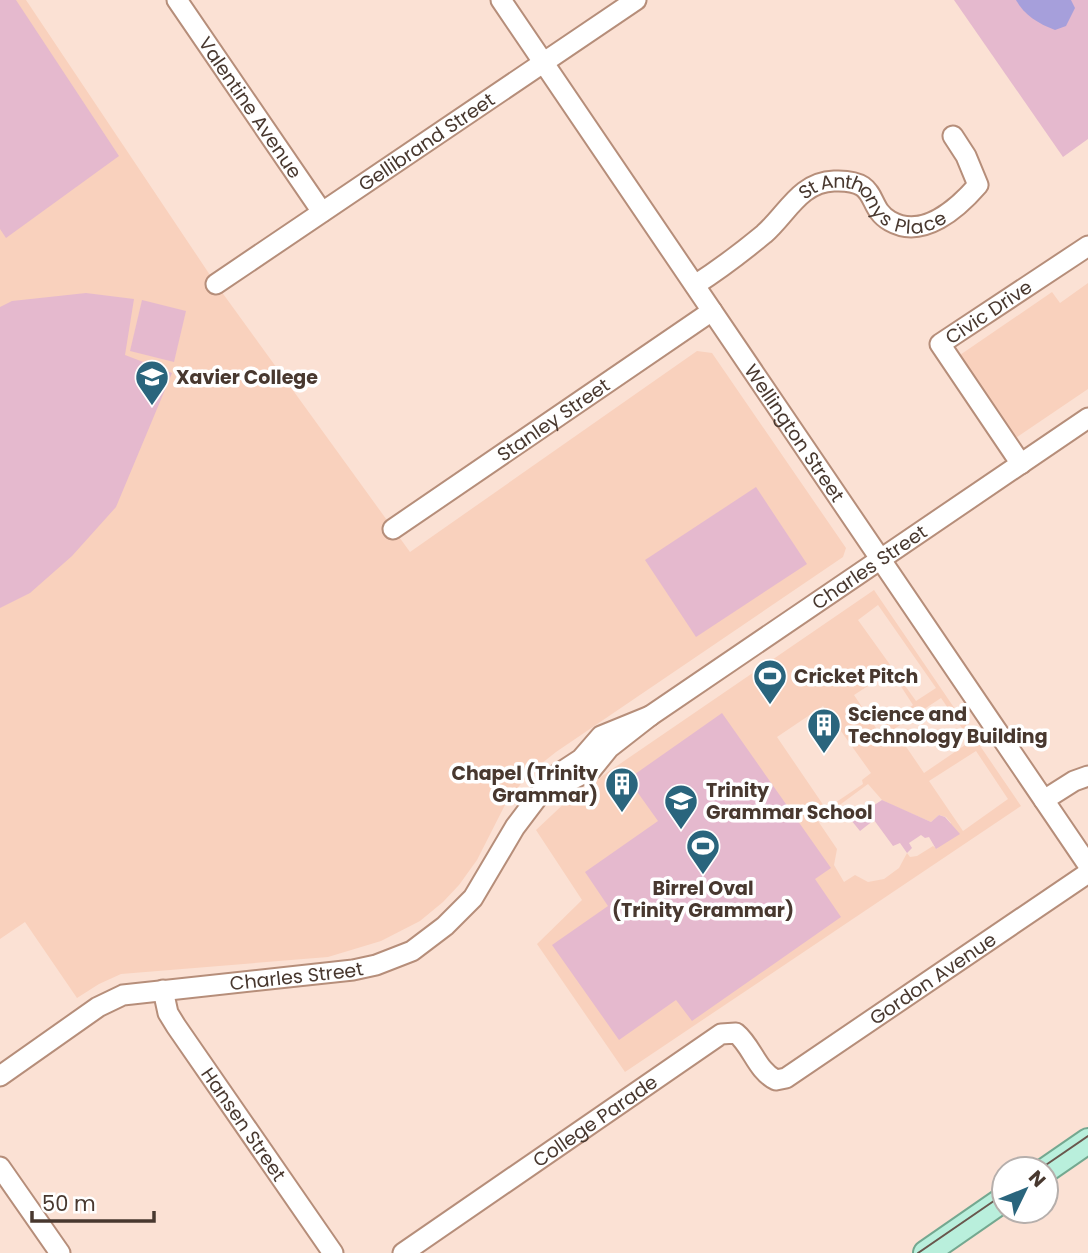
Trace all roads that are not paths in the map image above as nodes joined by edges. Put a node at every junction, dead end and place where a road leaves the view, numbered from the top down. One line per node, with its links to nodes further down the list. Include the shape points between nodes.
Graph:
1 (177, 0): 6 (street, Valentine Avenue)
2 (501, 0): 4 (street, Wellington Street)
3 (636, 0): 4 (street, Gellibrand Street)
4 (543, 63): 6 (street, Gellibrand Street); 9 (street, Wellington Street)
5 (953, 135): 9 (street, St Anthonys Place, via 978,186 958,208 911,227 890,221 870,191 852,181 816,184 794,199 773,226 730,263)
6 (322, 212): 8 (street, Gellibrand Street)
7 (1088, 246): 12 (street, Civic Drive, via 940,344)
8 (216, 284)
9 (695, 285): 10 (street, Wellington Street)
10 (712, 311): 13 (street, Stanley Street); 14 (street, Wellington Street)
11 (1088, 418): 12 (street, Charles Street)
12 (1021, 464): 14 (street, Charles Street)
13 (393, 529)
14 (882, 559): 16 (street, Wellington Street); 19 (street, Charles Street, via 650,716 592,769 538,797 473,898 412,951 353,970)
15 (1088, 778): 16 (street, via 1074,781)
16 (1047, 804): 17 (street, Wellington Street)
17 (1088, 865)
18 (1088, 873): 21 (street, Gordon Avenue, via 786,1078)
19 (163, 990): 20 (street, Charles Street, via 110,1000); 27 (street, Hansen Street, via 176,1026)
20 (0, 1076)
21 (776, 1080): 28 (street, College Parade, via 741,1037 731,1031 721,1034)
22 (1088, 1141): 23 (main road)
23 (1060, 1160)
24 (0, 1167): 26 (street)
25 (990, 1209): 29 (main road)
26 (60, 1253)
27 (333, 1253)
28 (403, 1253)
29 (926, 1253)

